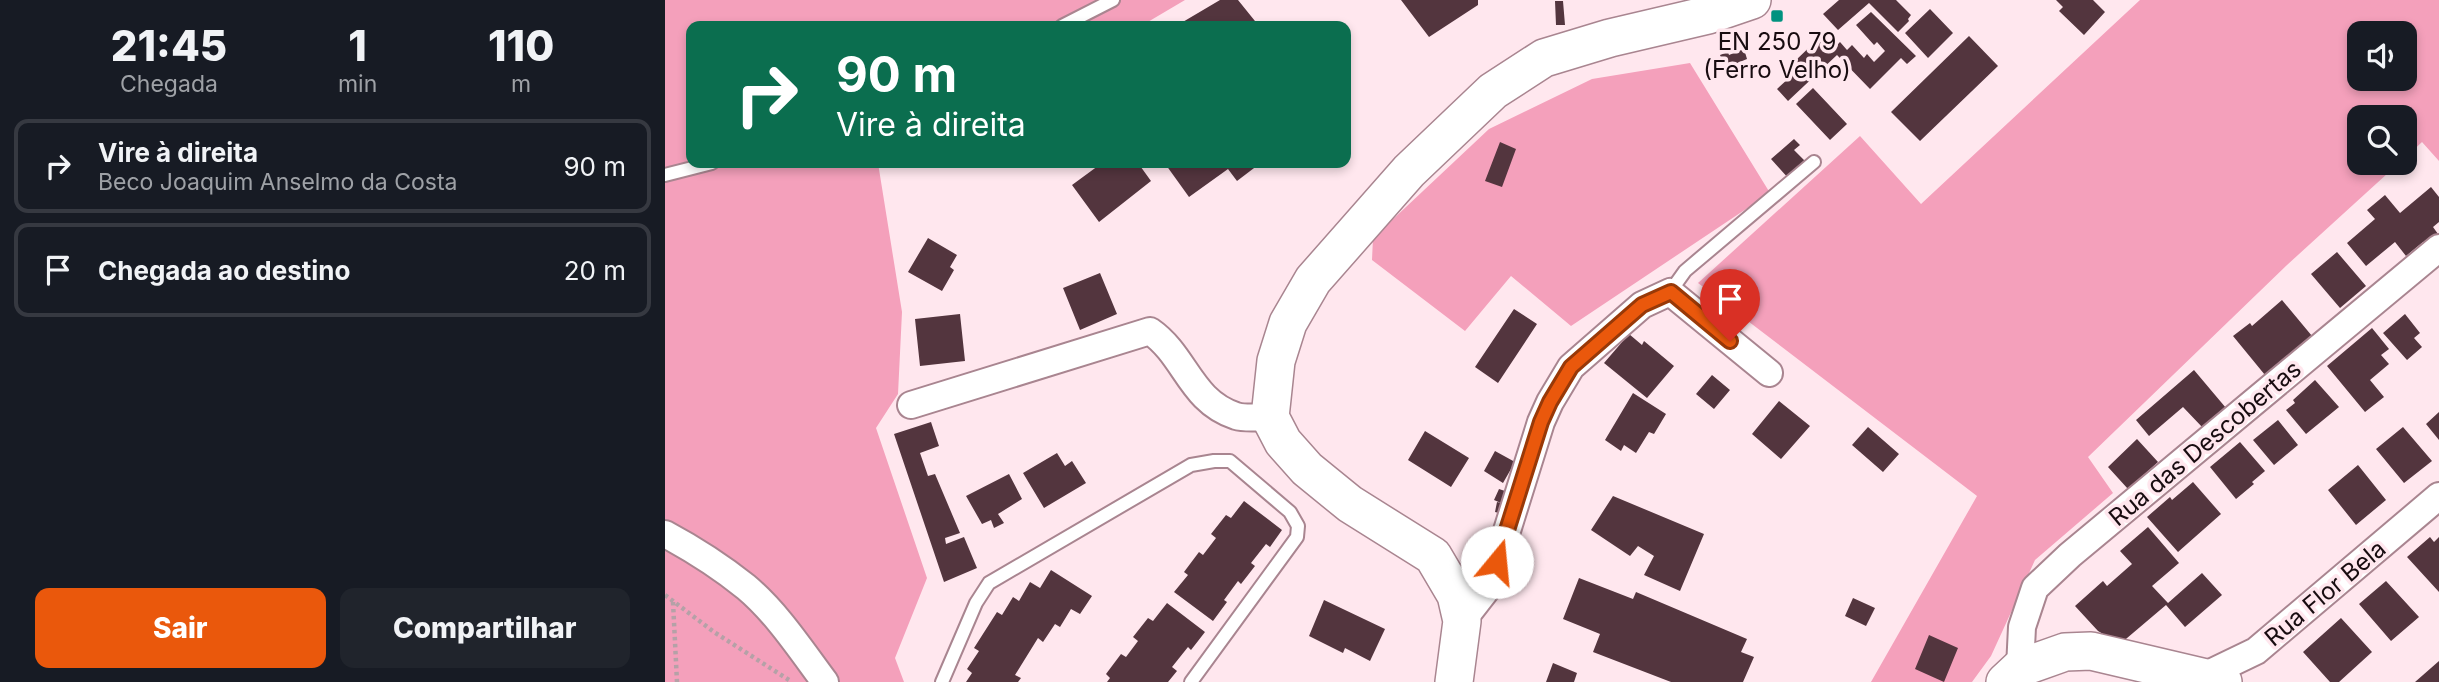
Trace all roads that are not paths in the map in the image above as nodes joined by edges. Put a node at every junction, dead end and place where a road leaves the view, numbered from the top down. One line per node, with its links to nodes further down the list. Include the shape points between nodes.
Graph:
1 (1113, 0): 3 (lane)
2 (1752, 0): 11 (main road, via 1544,58 1493,91 1409,171 1314,280 1288,323 1276,361)
3 (1072, 21)
4 (1815, 162): 8 (lane, via 1685,271)
5 (692, 168): 6 (lane)
6 (665, 175)
7 (2439, 248): 15 (street, Rua das Descobertas, via 2035,588)
8 (1671, 292): 9 (street); 14 (street, via 1642,305 1571,367 1541,422 1490,585)
9 (1769, 373)
10 (911, 405): 11 (street, via 1150,331 1165,342 1200,394 1237,416)
11 (1270, 417): 14 (main road, via 1283,442 1307,470 1350,505 1433,556 1456,595)
12 (2439, 496): 16 (street, Rua Flor Bela, via 2256,651)
13 (665, 534): 17 (street, via 747,589)
14 (1462, 621): 20 (main road)
15 (2012, 675): 16 (main road, via 2065,652 2091,651)
16 (2213, 679)
17 (825, 682)
18 (941, 682): 19 (lane, via 989,583 1191,466 1230,461 1290,512 1298,526 1297,537)
19 (1191, 682)
20 (1454, 682)

